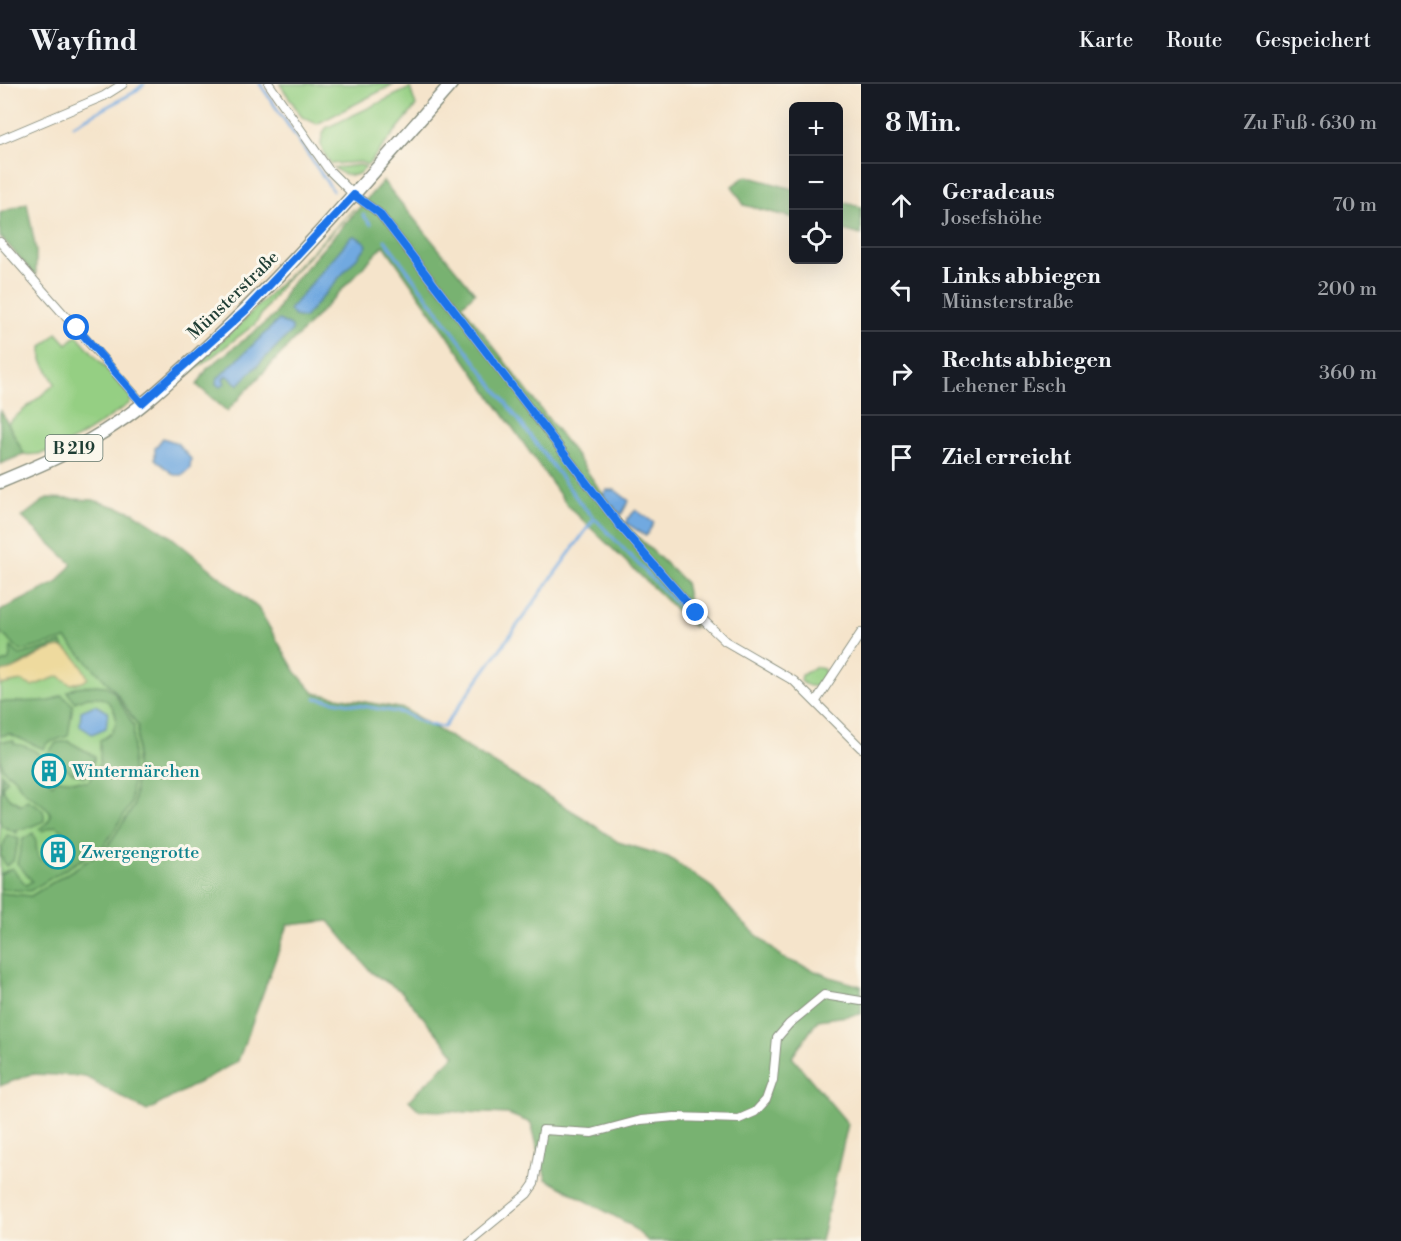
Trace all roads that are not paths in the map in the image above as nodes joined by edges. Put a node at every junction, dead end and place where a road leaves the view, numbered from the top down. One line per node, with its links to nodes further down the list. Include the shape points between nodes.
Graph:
1 (123, 84): 4 (street, via 104,96)
2 (269, 84): 5 (street, via 328,169)
3 (451, 84): 5 (main road, Münsterstraße / B 219)
4 (0, 140)
5 (354, 195): 7 (main road, Münsterstraße / B 219, via 245,311); 10 (street, via 379,213 620,526 696,613 725,641 794,681)
6 (0, 242): 7 (street)
7 (142, 403): 8 (main road, Münsterstraße / B 219, via 118,423 68,452)
8 (0, 482)
9 (861, 633): 10 (street)
10 (816, 701): 11 (street)
11 (861, 748)
12 (861, 1001): 13 (street, via 824,995 789,1024 777,1038 773,1080 766,1100 755,1112 739,1119 640,1120 592,1133 543,1130 534,1185)
13 (470, 1241)

